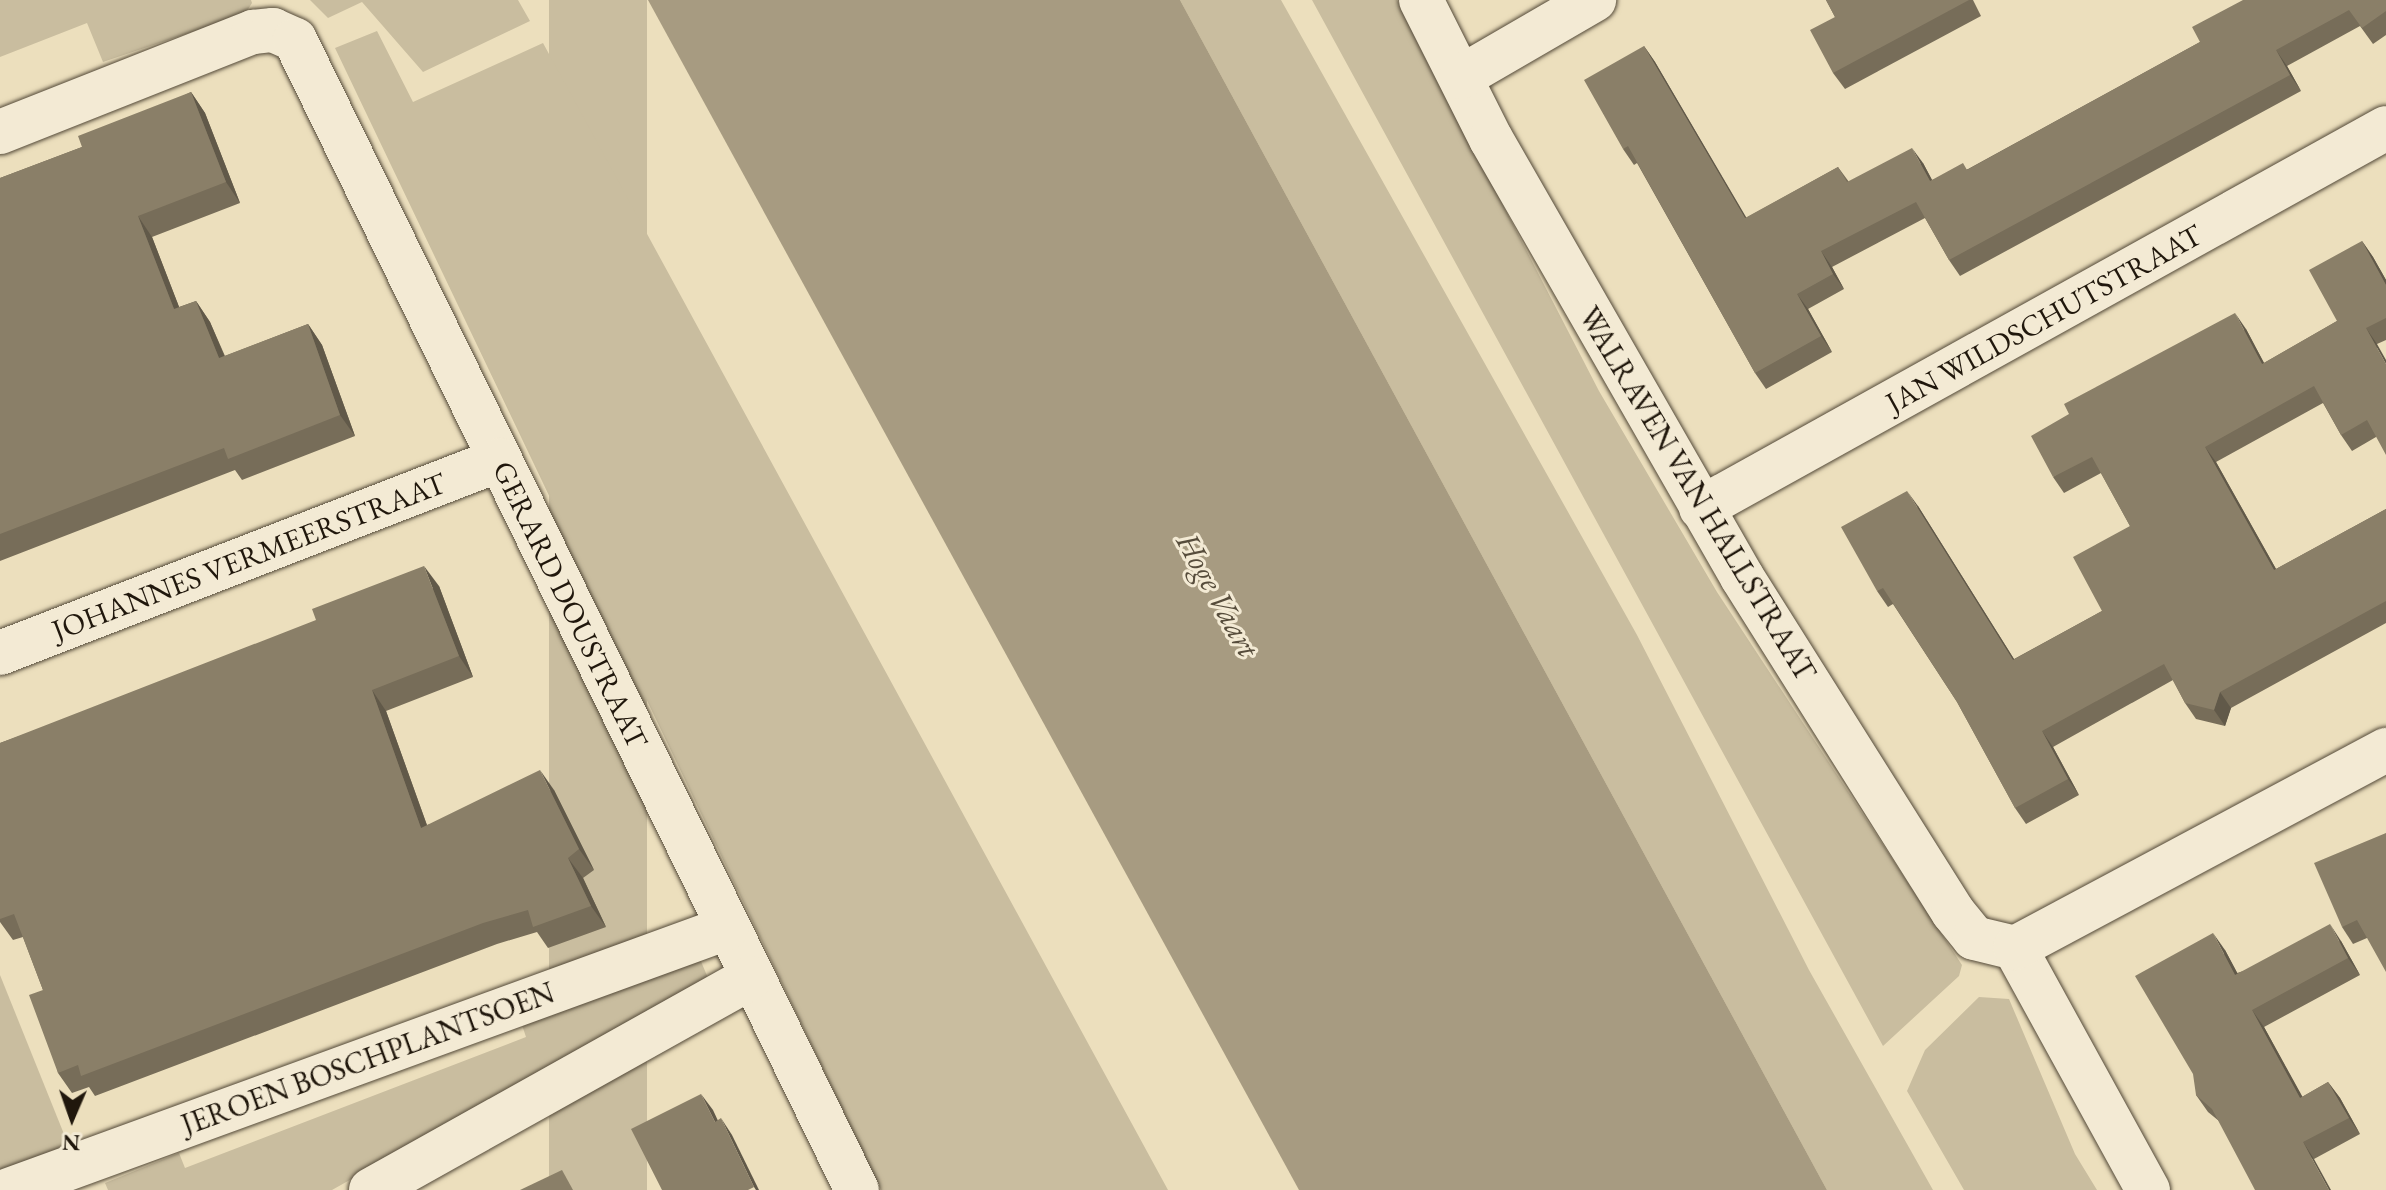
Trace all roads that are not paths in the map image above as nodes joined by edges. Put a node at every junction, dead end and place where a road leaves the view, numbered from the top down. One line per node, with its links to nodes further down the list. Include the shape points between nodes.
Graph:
1 (1421, 0): 3 (street, WALRAVEN VAN HALLSTRAAT)
2 (1594, 0): 3 (street)
3 (1461, 77): 7 (street, WALRAVEN VAN HALLSTRAAT)
4 (2386, 128): 7 (street, JAN WILDSCHUTSTRAAT)
5 (0, 132): 6 (street, GERARD DOUSTRAAT, via 253,32 273,30 295,40)
6 (499, 460): 8 (street, JOHANNES VERMEERSTRAAT); 10 (street, GERARD DOUSTRAAT)
7 (1701, 508): 11 (street, WALRAVEN VAN HALLSTRAAT, via 1953,912 1974,938)
8 (0, 653)
9 (2386, 750): 11 (street)
10 (727, 928): 12 (street, GERARD DOUSTRAAT); 13 (street, JEROEN BOSCHPLANTSOEN)
11 (2015, 948): 16 (street)
12 (750, 978): 14 (street); 15 (street, GERARD DOUSTRAAT)
13 (9, 1190)
14 (371, 1190)
15 (857, 1190)
16 (2148, 1190)

